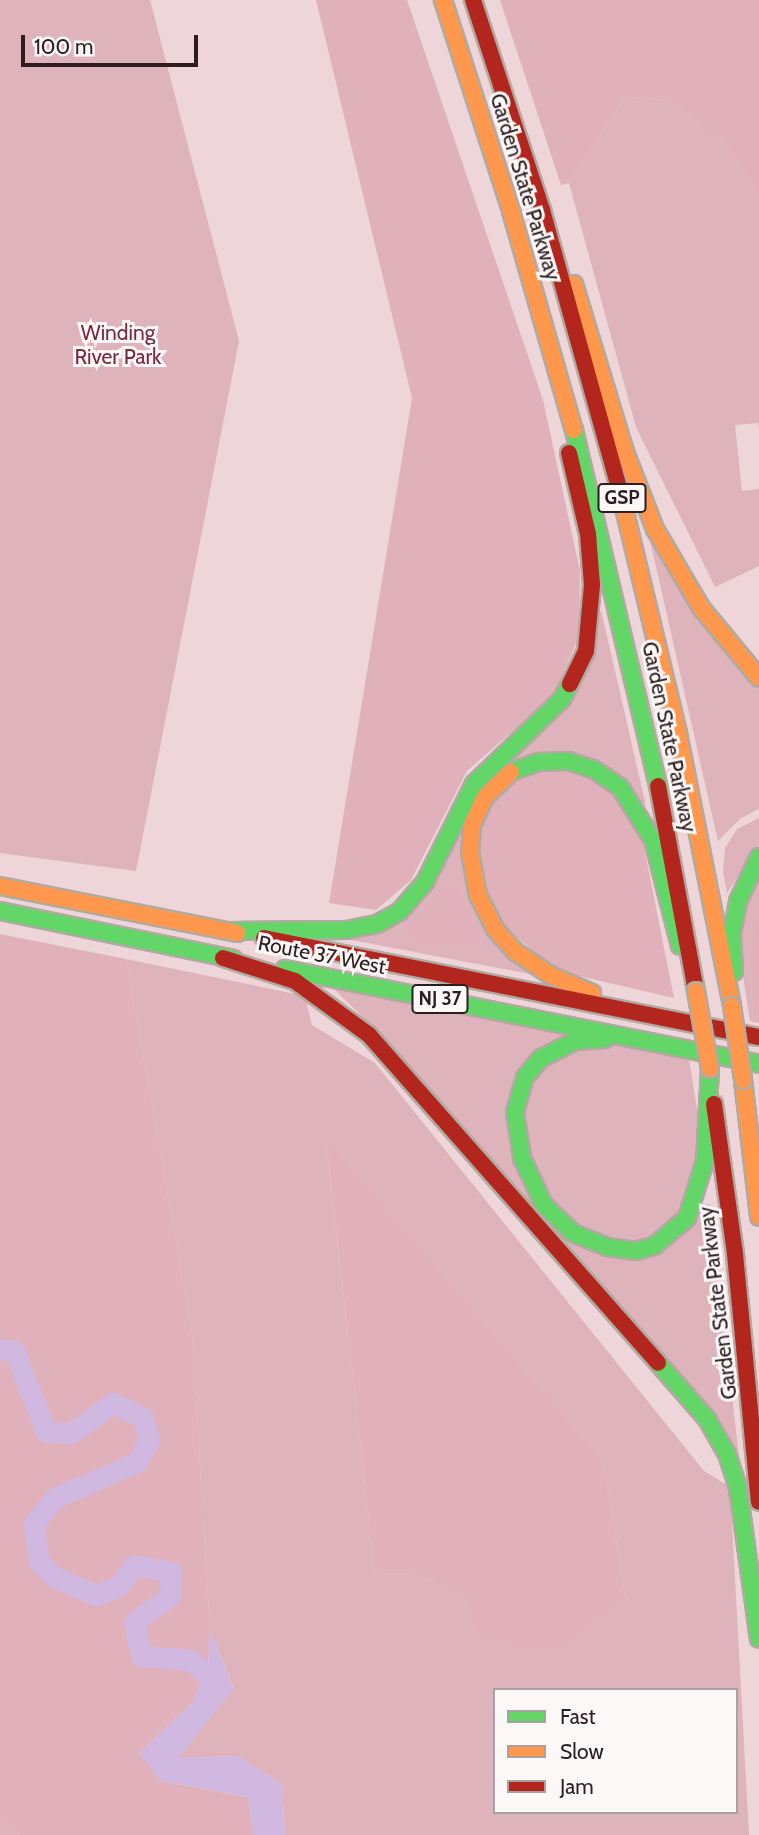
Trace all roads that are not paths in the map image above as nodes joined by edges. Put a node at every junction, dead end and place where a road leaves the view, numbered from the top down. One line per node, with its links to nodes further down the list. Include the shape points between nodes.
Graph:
1 (443, 0): 4 (highway, Garden State Parkway / GSP)
2 (473, 0): 3 (highway, Garden State Parkway / GSP)
3 (489, 46): 5 (highway, via 586,318 625,452 649,514 694,597); 12 (highway, Garden State Parkway / GSP, via 546,224 627,517 677,733)
4 (520, 238): 9 (highway, via 590,545 590,623 580,669 554,709 474,784 425,883 400,911 383,922 354,929); 11 (highway, Garden State Parkway / GSP, via 614,583 668,830)
5 (759, 678)
6 (759, 857): 12 (highway, via 744,880 735,914)
7 (0, 886): 9 (highway, Route 37 West / NJ 37)
8 (0, 911): 10 (highway, Route 37 West / NJ 37)
9 (227, 931): 13 (highway, Route 37 West / NJ 37)
10 (223, 958): 15 (highway, Route 37 West / NJ 37); 22 (highway, via 295,981 369,1035 707,1419 727,1454 741,1501)
11 (696, 991): 13 (highway, via 672,923 657,849 633,802 614,782 587,766 558,760 519,768 491,790 472,825 471,862 481,904 500,935 526,960); 17 (highway, Garden State Parkway / GSP, bridge)
12 (732, 1006): 18 (highway, Garden State Parkway / GSP, bridge)
13 (620, 1008): 14 (highway, Route 37 West / NJ 37)
14 (759, 1037)
15 (657, 1043): 16 (highway, Route 37 West / NJ 37); 17 (highway, via 575,1041 541,1058 518,1092 516,1123 529,1178 558,1221 585,1240 636,1251 654,1246 682,1224 694,1204 703,1170)
16 (759, 1064)
17 (710, 1069): 21 (highway, Garden State Parkway / GSP, via 738,1281)
18 (743, 1080): 19 (highway); 20 (highway, Garden State Parkway / GSP)
19 (759, 1128)
20 (759, 1217)
21 (759, 1502)
22 (759, 1639)

